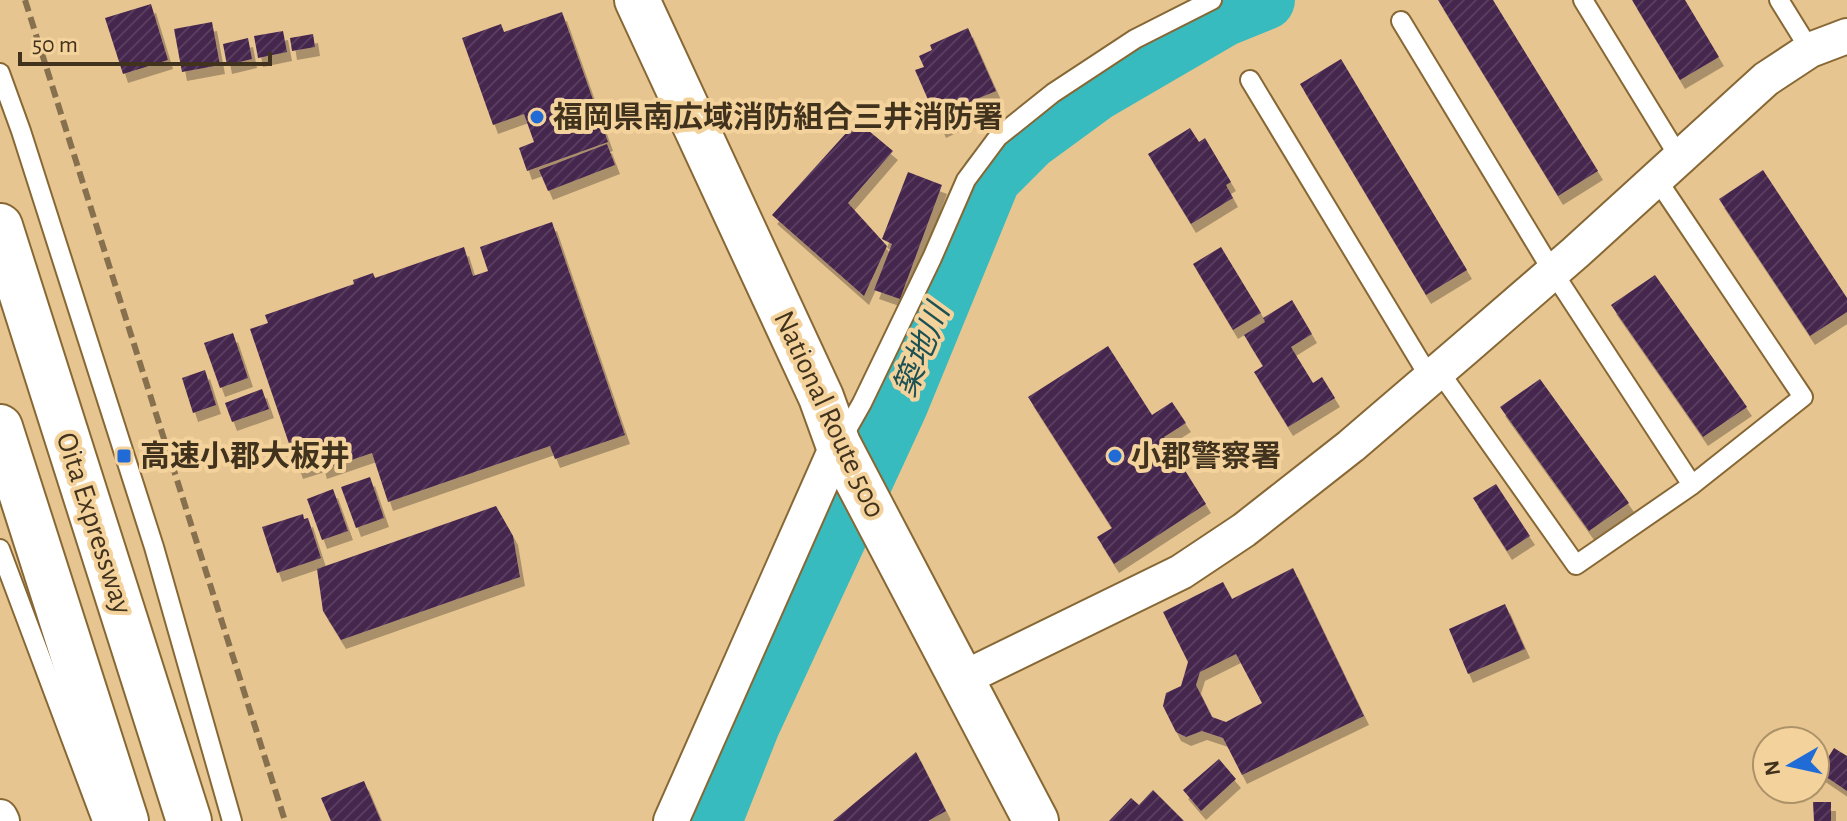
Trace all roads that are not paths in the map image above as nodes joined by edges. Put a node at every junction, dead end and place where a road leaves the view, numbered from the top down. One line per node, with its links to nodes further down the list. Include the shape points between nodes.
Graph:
1 (637, 0): 15 (highway, National Route 500)
2 (1212, 0): 15 (lane, via 1135,39 998,137 966,180)
3 (1583, 0): 10 (lane)
4 (1779, 0): 7 (lane)
5 (1401, 21): 12 (lane)
6 (1847, 36): 7 (street)
7 (1810, 50): 10 (street, via 1766,79)
8 (0, 73): 22 (lane, via 154,547)
9 (1250, 80): 13 (lane)
10 (1668, 168): 12 (street); 16 (lane, via 1803,397)
11 (0, 226): 21 (highway, Oita Expressway)
12 (1553, 272): 13 (street); 16 (lane)
13 (1435, 374): 16 (lane, via 1576,565); 18 (street, via 1244,530 1181,572)
14 (0, 427): 20 (highway, Oita Expressway)
15 (838, 444): 18 (highway, National Route 500); 23 (street)
16 (1692, 485)
17 (0, 549): 19 (lane)
18 (962, 679): 24 (highway, National Route 500)
19 (102, 821)
20 (126, 821)
21 (189, 821)
22 (232, 821)
23 (671, 821)
24 (1036, 821)

